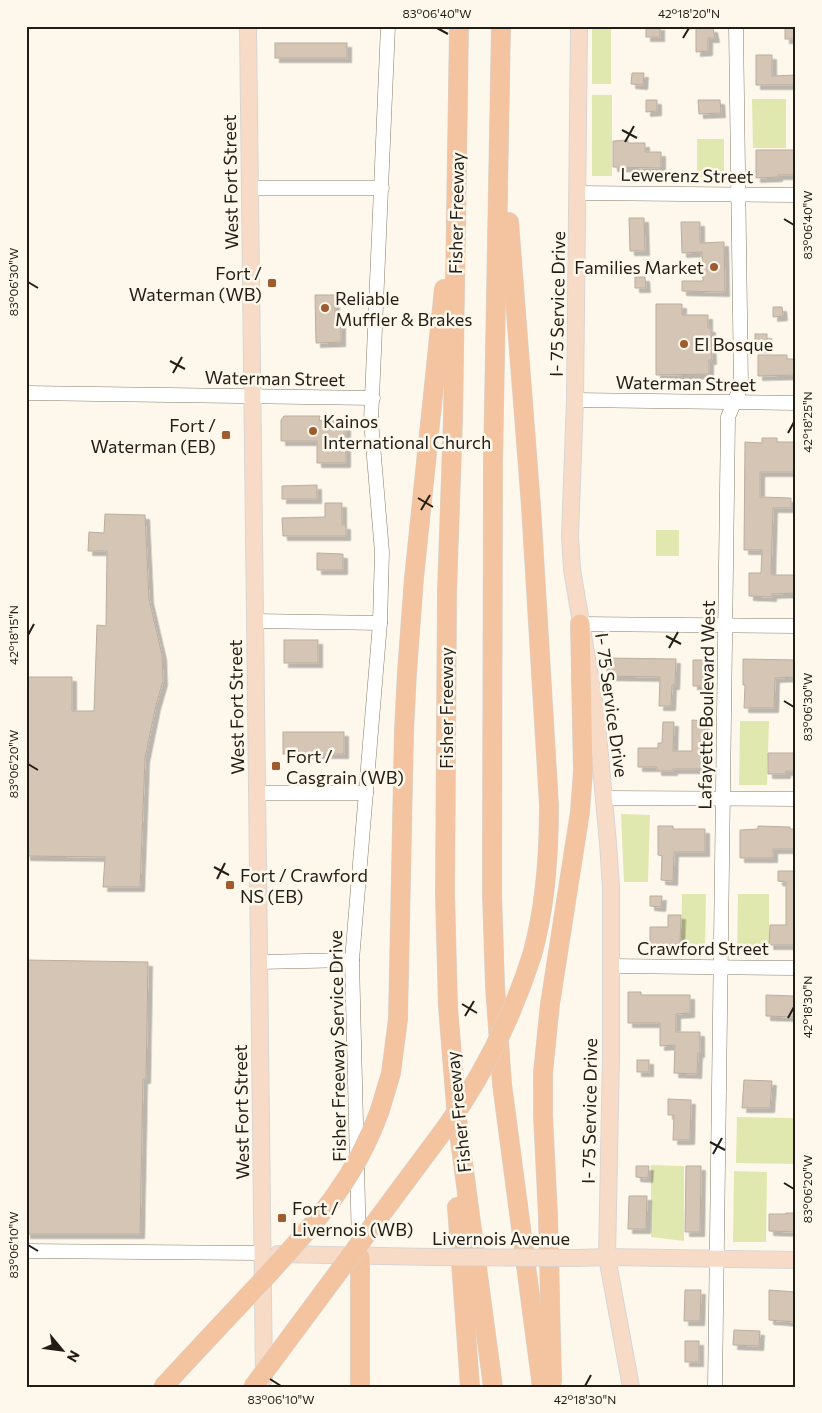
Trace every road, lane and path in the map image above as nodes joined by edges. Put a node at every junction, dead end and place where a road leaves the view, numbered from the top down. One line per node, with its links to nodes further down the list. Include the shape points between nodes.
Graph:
1 (248, 26): 9 (main road, West Fort Street)
2 (388, 26): 10 (street, Fisher Freeway Service Drive)
3 (460, 26): 8 (highway, Fisher Freeway)
4 (501, 26): 7 (highway)
5 (578, 26): 11 (main road, I- 75 Service Drive)
6 (736, 26): 12 (street, Lafayette Boulevard West)
7 (501, 94): 43 (highway, bridge, via 549,785 543,910 520,991 475,1086); 48 (highway, via 493,463 494,977 502,1084)
8 (457, 101): 35 (highway, Fisher Freeway, via 447,592 445,896 448,1007); 42 (highway, bridge, via 443,302 407,672 398,1019 391,1073 364,1149 325,1211)
9 (250, 188): 10 (street); 15 (main road, West Fort Street)
10 (382, 188): 16 (street, Fisher Freeway Service Drive)
11 (578, 193): 12 (street, Lewerenz Street); 17 (main road, I- 75 Service Drive)
12 (738, 194): 13 (street, Lewerenz Street); 18 (street, Lafayette Boulevard West, via 741,386)
13 (796, 195)
14 (26, 393): 15 (street, Waterman Street)
15 (252, 396): 16 (street, Waterman Street); 20 (main road, West Fort Street)
16 (373, 398): 21 (street, Fisher Freeway Service Drive, via 371,421 382,552)
17 (575, 400): 18 (street, Waterman Street); 22 (main road, I- 75 Service Drive, via 570,536)
18 (734, 402): 19 (street, Waterman Street); 23 (street, Lafayette Boulevard West, via 728,417)
19 (796, 403)
20 (255, 621): 21 (street); 25 (main road, West Fort Street)
21 (380, 623): 26 (street, Fisher Freeway Service Drive)
22 (580, 624): 23 (street); 27 (main road, I- 75 Service Drive, via 596,712); 49 (highway, via 582,790 543,1073)
23 (726, 625): 24 (street); 28 (street, Lafayette Boulevard West)
24 (796, 626)
25 (257, 793): 26 (street); 31 (main road, West Fort Street)
26 (366, 793): 30 (street, Fisher Freeway Service Drive)
27 (604, 798): 28 (street); 32 (main road, I- 75 Service Drive, via 611,888)
28 (723, 799): 29 (street); 33 (street, Lafayette Boulevard West)
29 (796, 799)
30 (352, 960): 31 (street); 38 (street, Fisher Freeway Service Drive)
31 (259, 962): 37 (main road, West Fort Street)
32 (611, 966): 33 (street, Crawford Street); 39 (main road, I- 75 Service Drive)
33 (721, 967): 34 (street, Crawford Street); 40 (street, Lafayette Boulevard West)
34 (796, 968)
35 (457, 1118): 46 (highway, via 457,1200); 47 (highway, Fisher Freeway)
36 (26, 1251): 37 (street, Livernois Avenue)
37 (263, 1253): 38 (main road, Livernois Avenue); 44 (main road, West Fort Street)
38 (360, 1257): 39 (main road, Livernois Avenue, bridge); 45 (highway)
39 (607, 1257): 40 (main road, Livernois Avenue); 50 (main road, I- 75 Service Drive)
40 (717, 1259): 41 (main road, Livernois Avenue); 51 (street, Lafayette Boulevard West)
41 (796, 1260)
42 (163, 1387)
43 (254, 1387)
44 (264, 1387)
45 (360, 1387)
46 (470, 1387)
47 (494, 1387)
48 (542, 1387)
49 (552, 1387)
50 (631, 1387)
51 (715, 1387)

